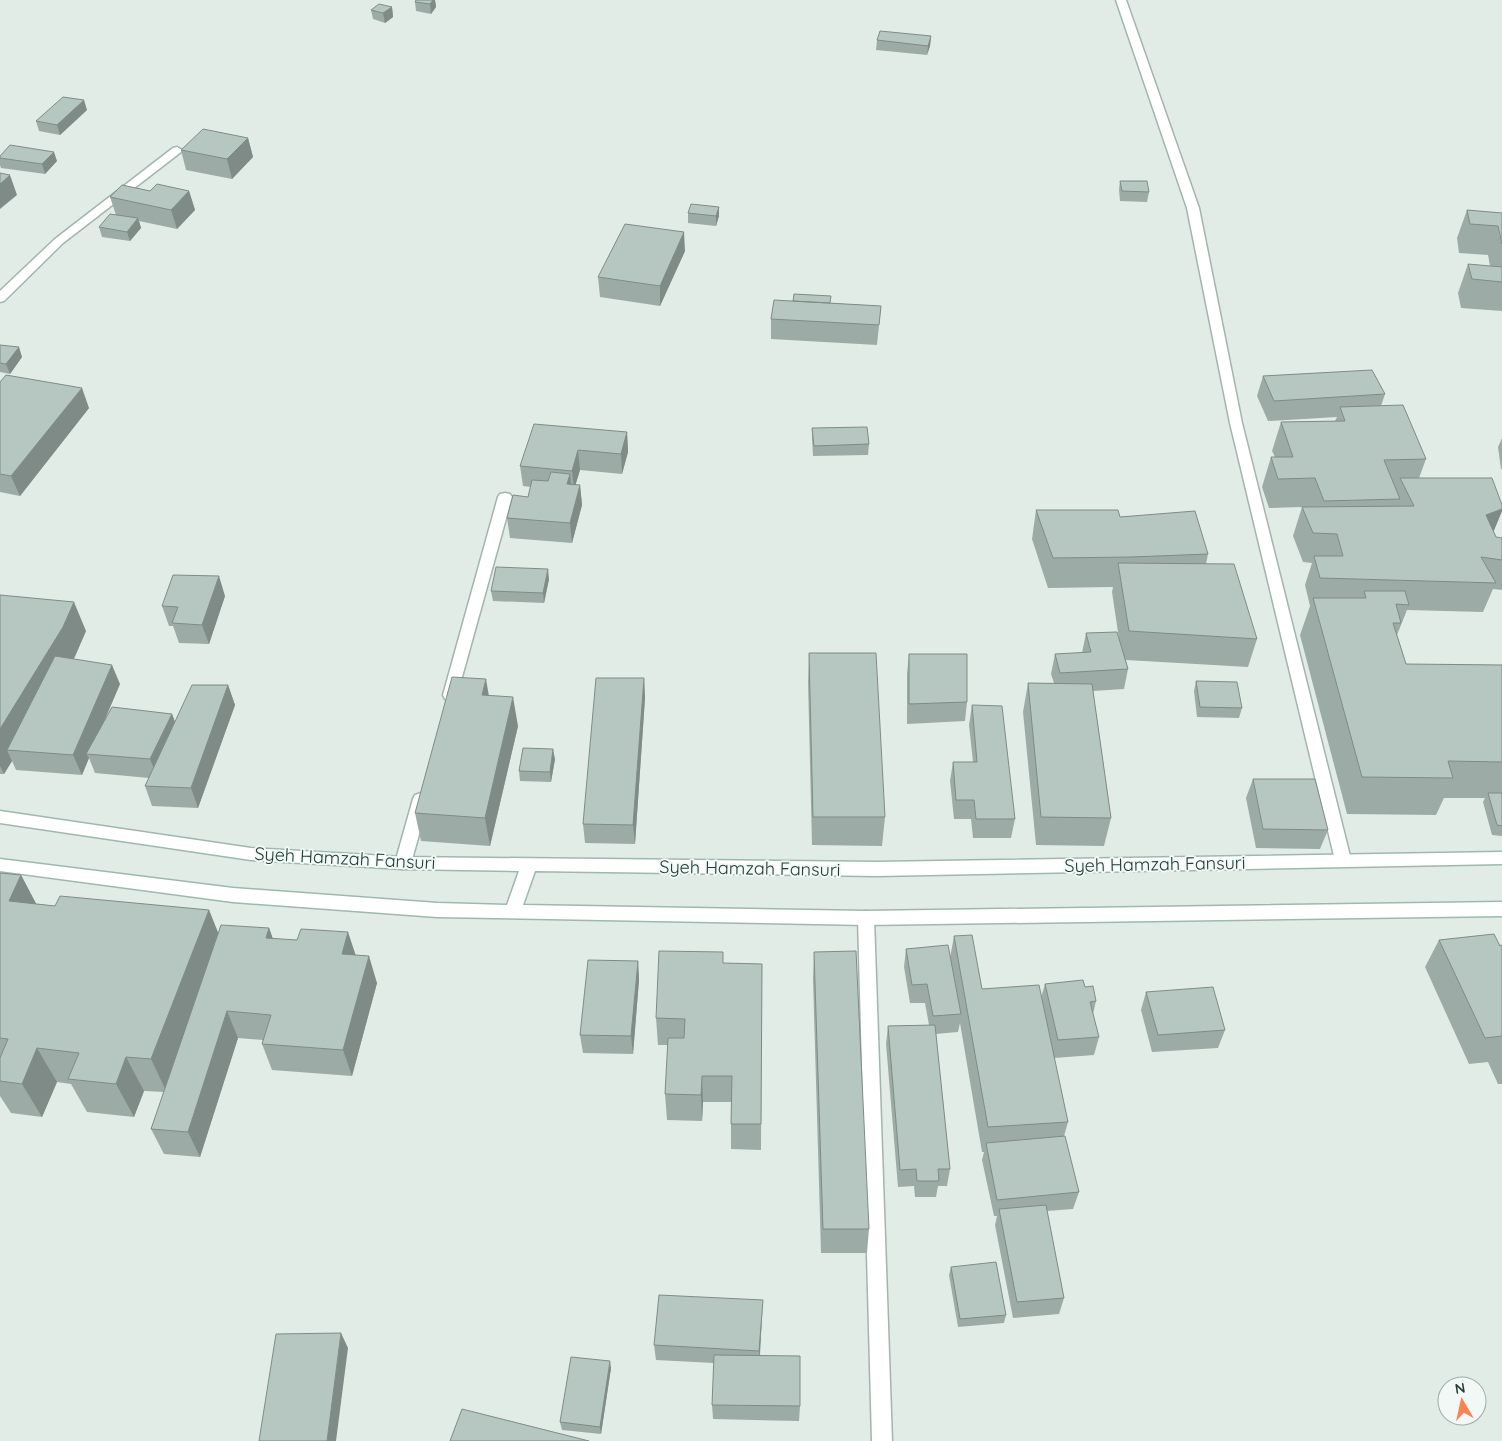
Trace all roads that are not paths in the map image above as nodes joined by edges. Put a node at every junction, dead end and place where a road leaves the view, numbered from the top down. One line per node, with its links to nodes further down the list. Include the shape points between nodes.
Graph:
1 (1121, 0): 9 (street, via 1193,208 1236,423)
2 (177, 150): 3 (street, via 60,240)
3 (0, 298)
4 (506, 497): 5 (street)
5 (446, 712)
6 (424, 787): 10 (street)
7 (0, 818): 10 (street, Syeh Hamzah Fansuri, via 251,854)
8 (1502, 858): 9 (street, Syeh Hamzah Fansuri)
9 (1343, 860): 12 (street, Syeh Hamzah Fansuri, via 877,869)
10 (403, 863): 12 (street, Syeh Hamzah Fansuri)
11 (0, 865): 14 (street, via 233,895 437,910)
12 (529, 865): 14 (street)
13 (1502, 909): 15 (street)
14 (512, 912): 15 (street)
15 (866, 918): 16 (street)
16 (882, 1441)

